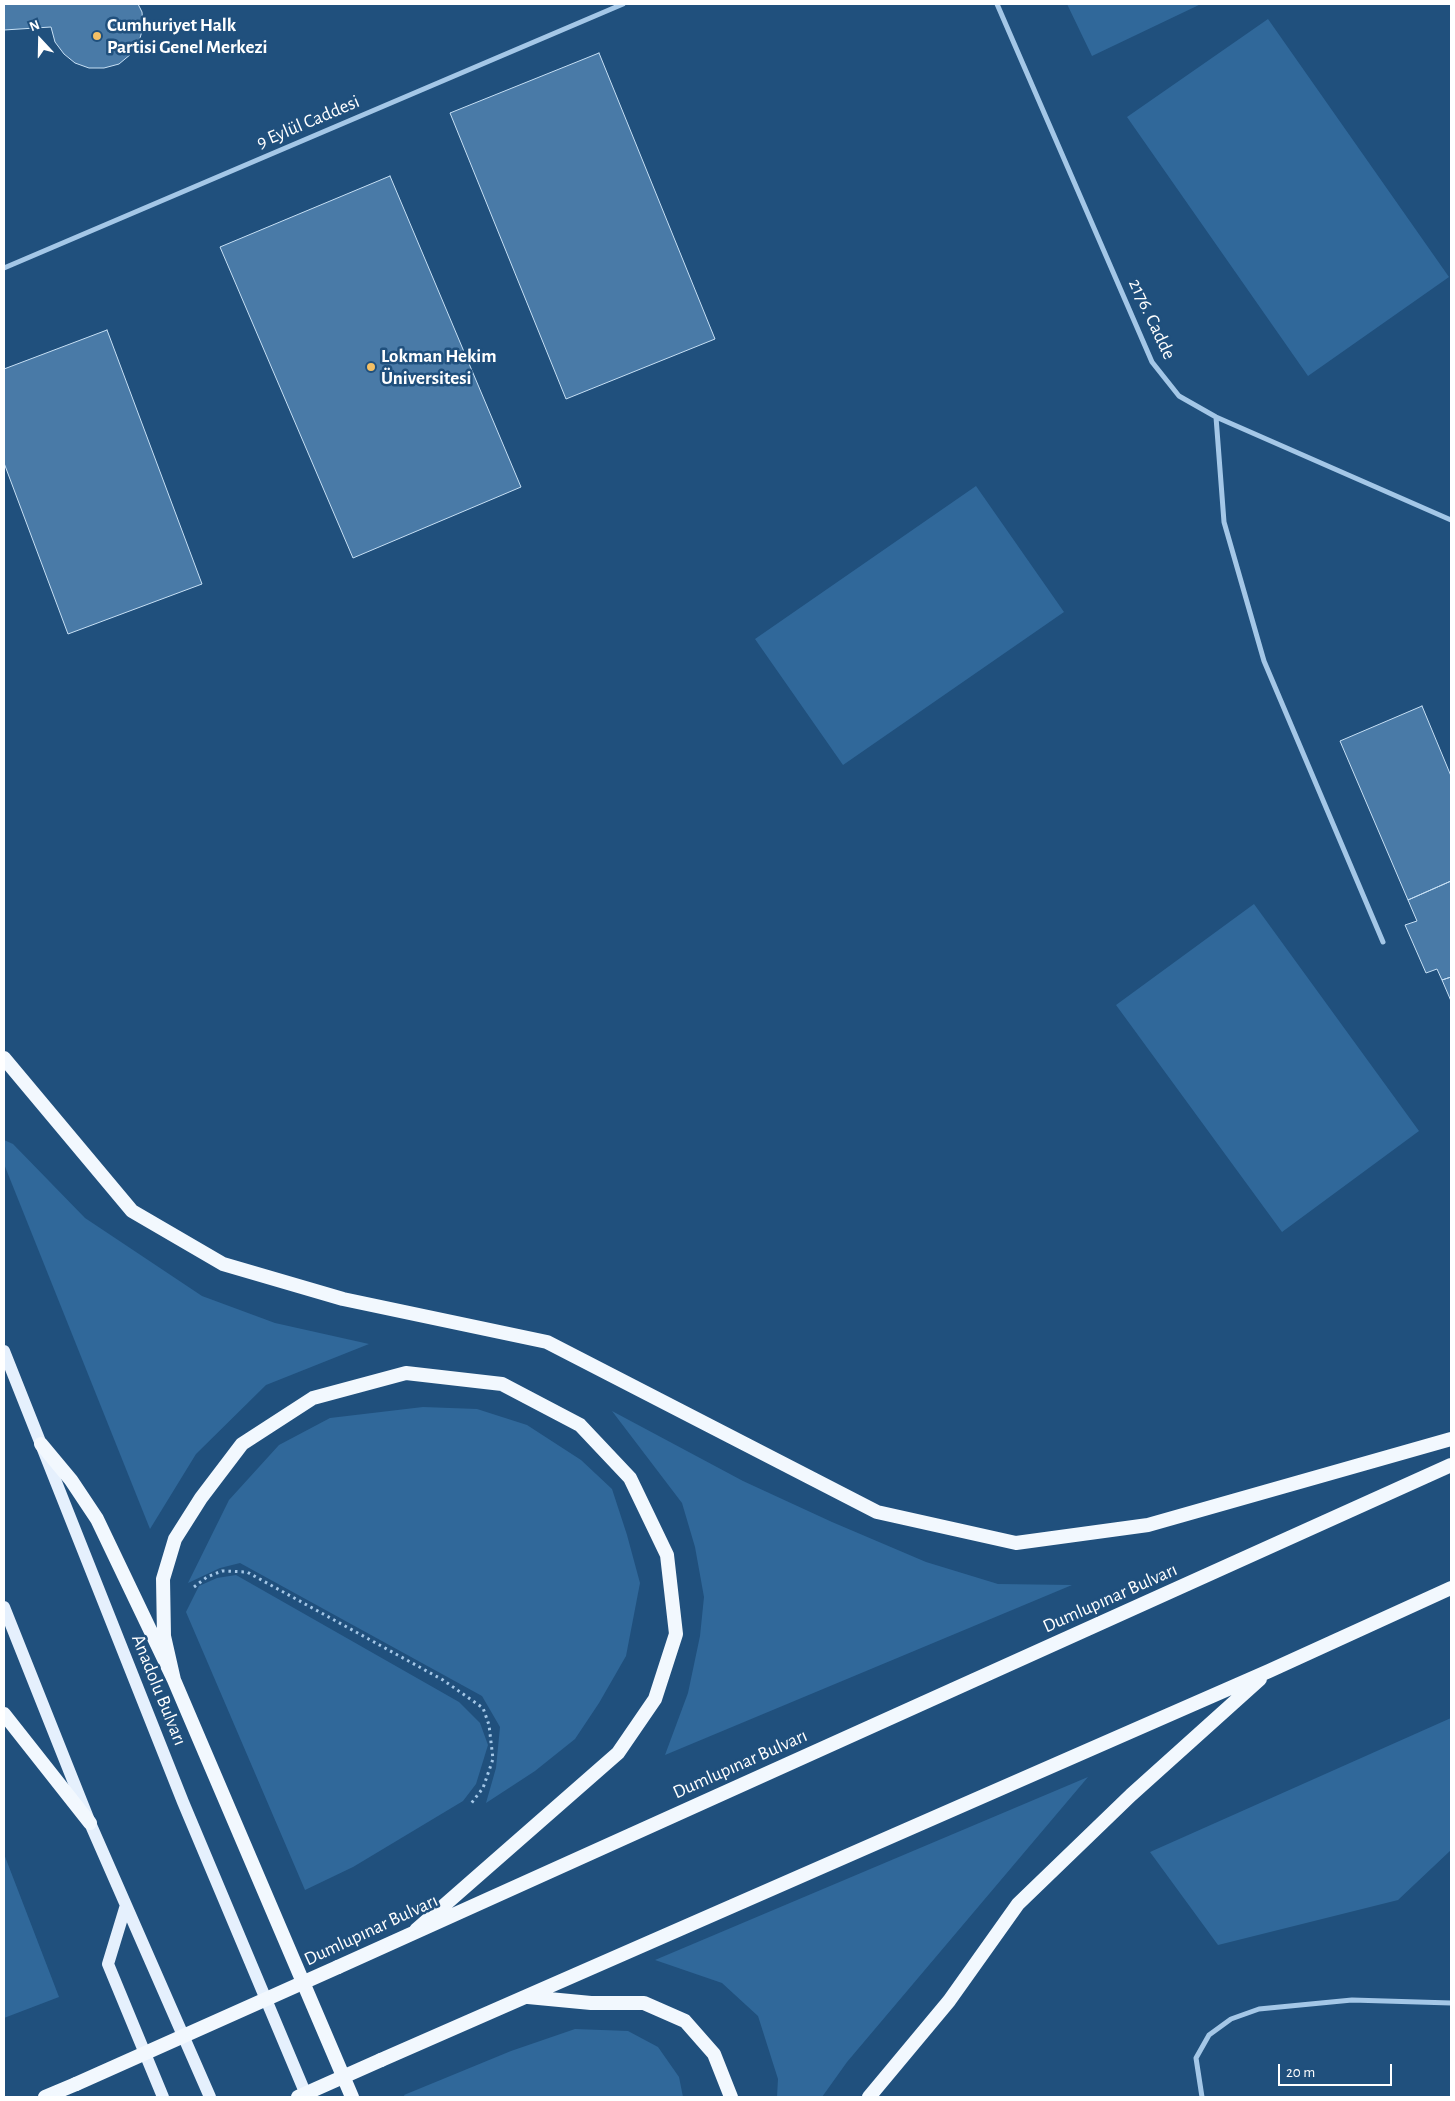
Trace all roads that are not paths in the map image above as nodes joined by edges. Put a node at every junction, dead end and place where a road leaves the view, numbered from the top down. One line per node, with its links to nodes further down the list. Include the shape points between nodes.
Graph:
1 (623, 4): 3 (street, 9 Eylül Caddesi)
2 (996, 4): 4 (street, 2176. Cadde, via 1152,362 1179,396)
3 (4, 268)
4 (1216, 417): 5 (street, 2176. Cadde); 6 (street, via 1224,522 1264,661)
5 (1451, 520)
6 (1383, 942)
7 (4, 1058): 9 (highway, via 132,1211 223,1264 343,1299 547,1342 878,1512 1016,1543 1148,1526)
8 (4, 1351): 10 (main road, Anadolu Bulvarı)
9 (1451, 1439)
10 (41, 1444): 15 (highway, via 97,1519); 26 (main road, Anadolu Bulvarı, via 183,1802)
11 (1451, 1466): 19 (highway, Dumlupınar Bulvarı)
12 (1451, 1588): 14 (highway)
13 (4, 1607): 17 (main road)
14 (1269, 1671): 20 (highway); 29 (highway, via 1131,1795 1018,1904 949,2001)
15 (174, 1680): 19 (highway, via 164,1636 163,1579 175,1539 242,1444 313,1398 406,1373 502,1384 580,1424 630,1478 667,1555 676,1634 655,1699 618,1754); 27 (highway)
16 (4, 1714): 17 (highway)
17 (90, 1824): 18 (main road)
18 (126, 1905): 22 (main road); 24 (main road, via 108,1964)
19 (416, 1930): 23 (highway, Dumlupınar Bulvarı, bridge)
20 (525, 1997): 25 (highway, bridge); 28 (highway, via 591,2003 644,2003 684,2021 714,2054)
21 (1451, 2003): 30 (street, via 1352,2000 1259,2009 1231,2019 1209,2035 1196,2058)
22 (209, 2095)
23 (45, 2097)
24 (163, 2097)
25 (298, 2097)
26 (307, 2097)
27 (352, 2097)
28 (731, 2097)
29 (869, 2097)
30 (1202, 2097)

